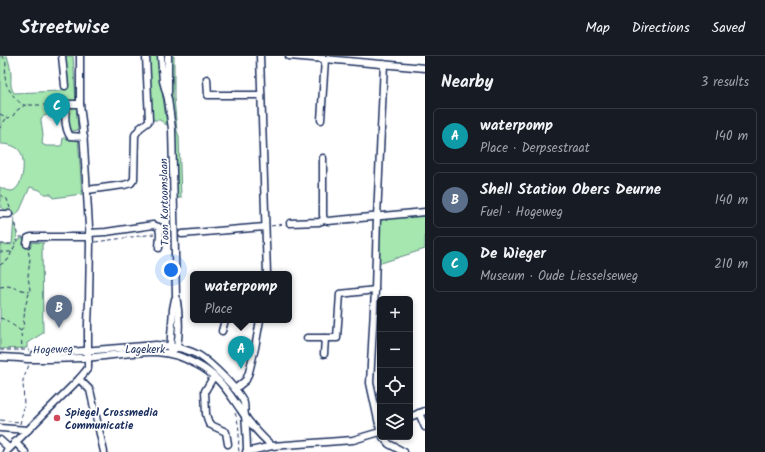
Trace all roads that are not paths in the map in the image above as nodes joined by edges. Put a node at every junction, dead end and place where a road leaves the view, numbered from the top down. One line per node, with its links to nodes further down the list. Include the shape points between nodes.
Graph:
1 (62, 56): 12 (street)
2 (80, 56): 15 (street)
3 (146, 56): 19 (street, via 149,120 135,135 134,179 124,185)
4 (161, 56): 14 (street, Toon Kortoomslaan, via 163,81)
5 (168, 56): 14 (street, Toon Kortoomslaan)
6 (260, 56): 13 (street)
7 (289, 56): 8 (street)
8 (324, 58): 9 (street); 16 (street)
9 (384, 64): 10 (street); 23 (street)
10 (425, 68)
11 (207, 79): 13 (street, via 209,96)
12 (65, 86)
13 (261, 95): 26 (street)
14 (168, 99): 33 (street, Toon Kortoomslaan, via 172,129)
15 (80, 104): 17 (street); 17 (street, via 67,106 67,130 71,136)
16 (321, 120)
17 (84, 137): 19 (street)
18 (323, 158): 24 (street)
19 (87, 190): 28 (street)
20 (425, 212): 23 (street)
21 (0, 214): 22 (street)
22 (12, 214)
23 (377, 217): 24 (street); 32 (street)
24 (324, 220): 25 (street)
25 (290, 223)
26 (265, 227): 27 (street); 31 (street)
27 (182, 234)
28 (89, 238): 29 (street, via 32,237 28,238); 30 (street, via 106,232 154,225 159,227); 42 (street)
29 (27, 244)
30 (159, 248)
31 (267, 271)
32 (375, 290): 38 (street, via 340,294 337,338); 52 (street, via 370,383)
33 (176, 295): 39 (street); 40 (street, Toon Kortoomslaan)
34 (223, 323): 36 (street)
35 (259, 323): 47 (street, via 249,372 246,380)
36 (222, 331)
37 (307, 338): 38 (street)
38 (325, 338): 43 (street)
39 (170, 346): 40 (street, Lagekerk); 41 (street); 42 (street, Lagekerk, via 156,345)
40 (177, 347): 41 (street); 47 (street, Lagekerk, via 200,356)
41 (170, 353): 42 (street, Lagekerk); 45 (street, Lagekerk, via 185,358)
42 (88, 354): 44 (street, Hogeweg); 46 (street, via 88,368)
43 (324, 354)
44 (0, 357)
45 (214, 376): 51 (street, Lagekerk); 60 (street, via 205,391 206,414 209,424 226,432)
46 (79, 379): 55 (street); 64 (street, via 90,390)
47 (235, 389): 51 (street, Lagekerk, via 244,403)
48 (425, 410): 49 (street)
49 (419, 413): 50 (street); 53 (street)
50 (413, 416)
51 (245, 417): 61 (street); 65 (street, Lagekerk)
52 (377, 417)
53 (425, 427)
54 (0, 428): 55 (street)
55 (28, 430): 59 (street)
56 (377, 432): 61 (street, via 353,440)
57 (0, 440): 62 (street)
58 (386, 440): 66 (street)
59 (16, 442): 62 (street); 63 (street)
60 (228, 444)
61 (272, 446): 65 (street)
62 (8, 451)
63 (25, 452)
64 (104, 452)
65 (247, 452)
66 (404, 452)

